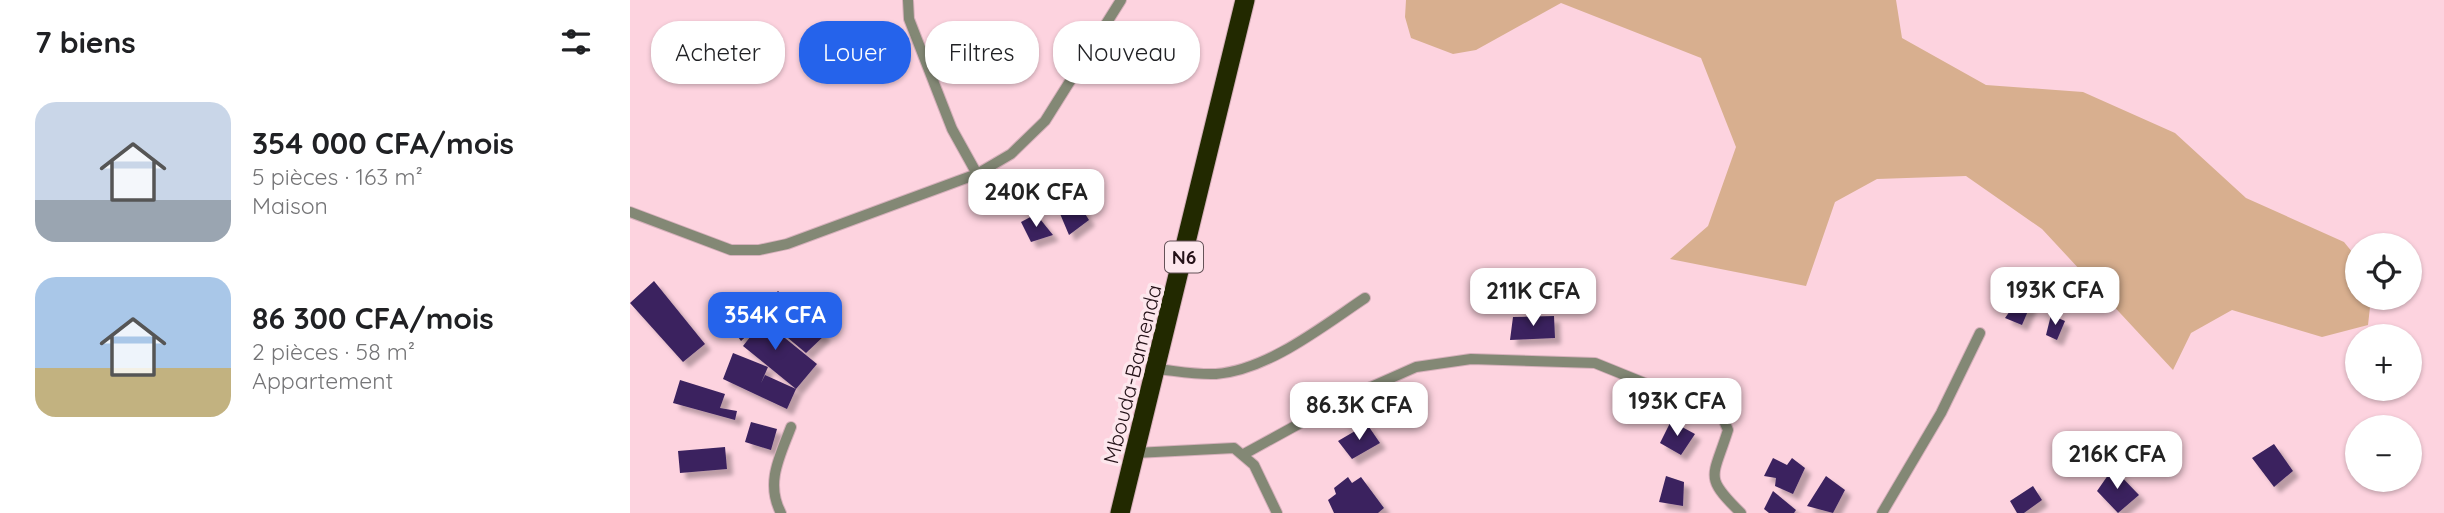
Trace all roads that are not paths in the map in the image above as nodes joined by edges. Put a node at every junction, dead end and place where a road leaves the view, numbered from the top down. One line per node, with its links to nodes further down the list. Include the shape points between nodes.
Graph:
1 (908, 0): 4 (street, via 909,19 951,129)
2 (1121, 0): 4 (street, via 1045,121 1011,154)
3 (1245, 0): 8 (highway, Mbouda-Bamenda / N6)
4 (977, 174): 5 (street, via 787,244 759,250 731,250)
5 (630, 212)
6 (1365, 298): 8 (street, via 1286,350 1255,362 1217,374)
7 (1980, 333): 16 (street, via 1941,413)
8 (1157, 369): 10 (highway, Mbouda-Bamenda / N6)
9 (791, 427): 12 (street, via 775,469 773,487)
10 (1135, 453): 11 (street, via 1234,448); 13 (highway, Mbouda-Bamenda / N6)
11 (1244, 454): 14 (street); 15 (street, via 1346,398 1416,367 1471,359 1595,363 1721,414 1728,430 1714,474 1715,485)
12 (781, 513)
13 (1120, 513)
14 (1277, 513)
15 (1741, 513)
16 (1882, 513)

